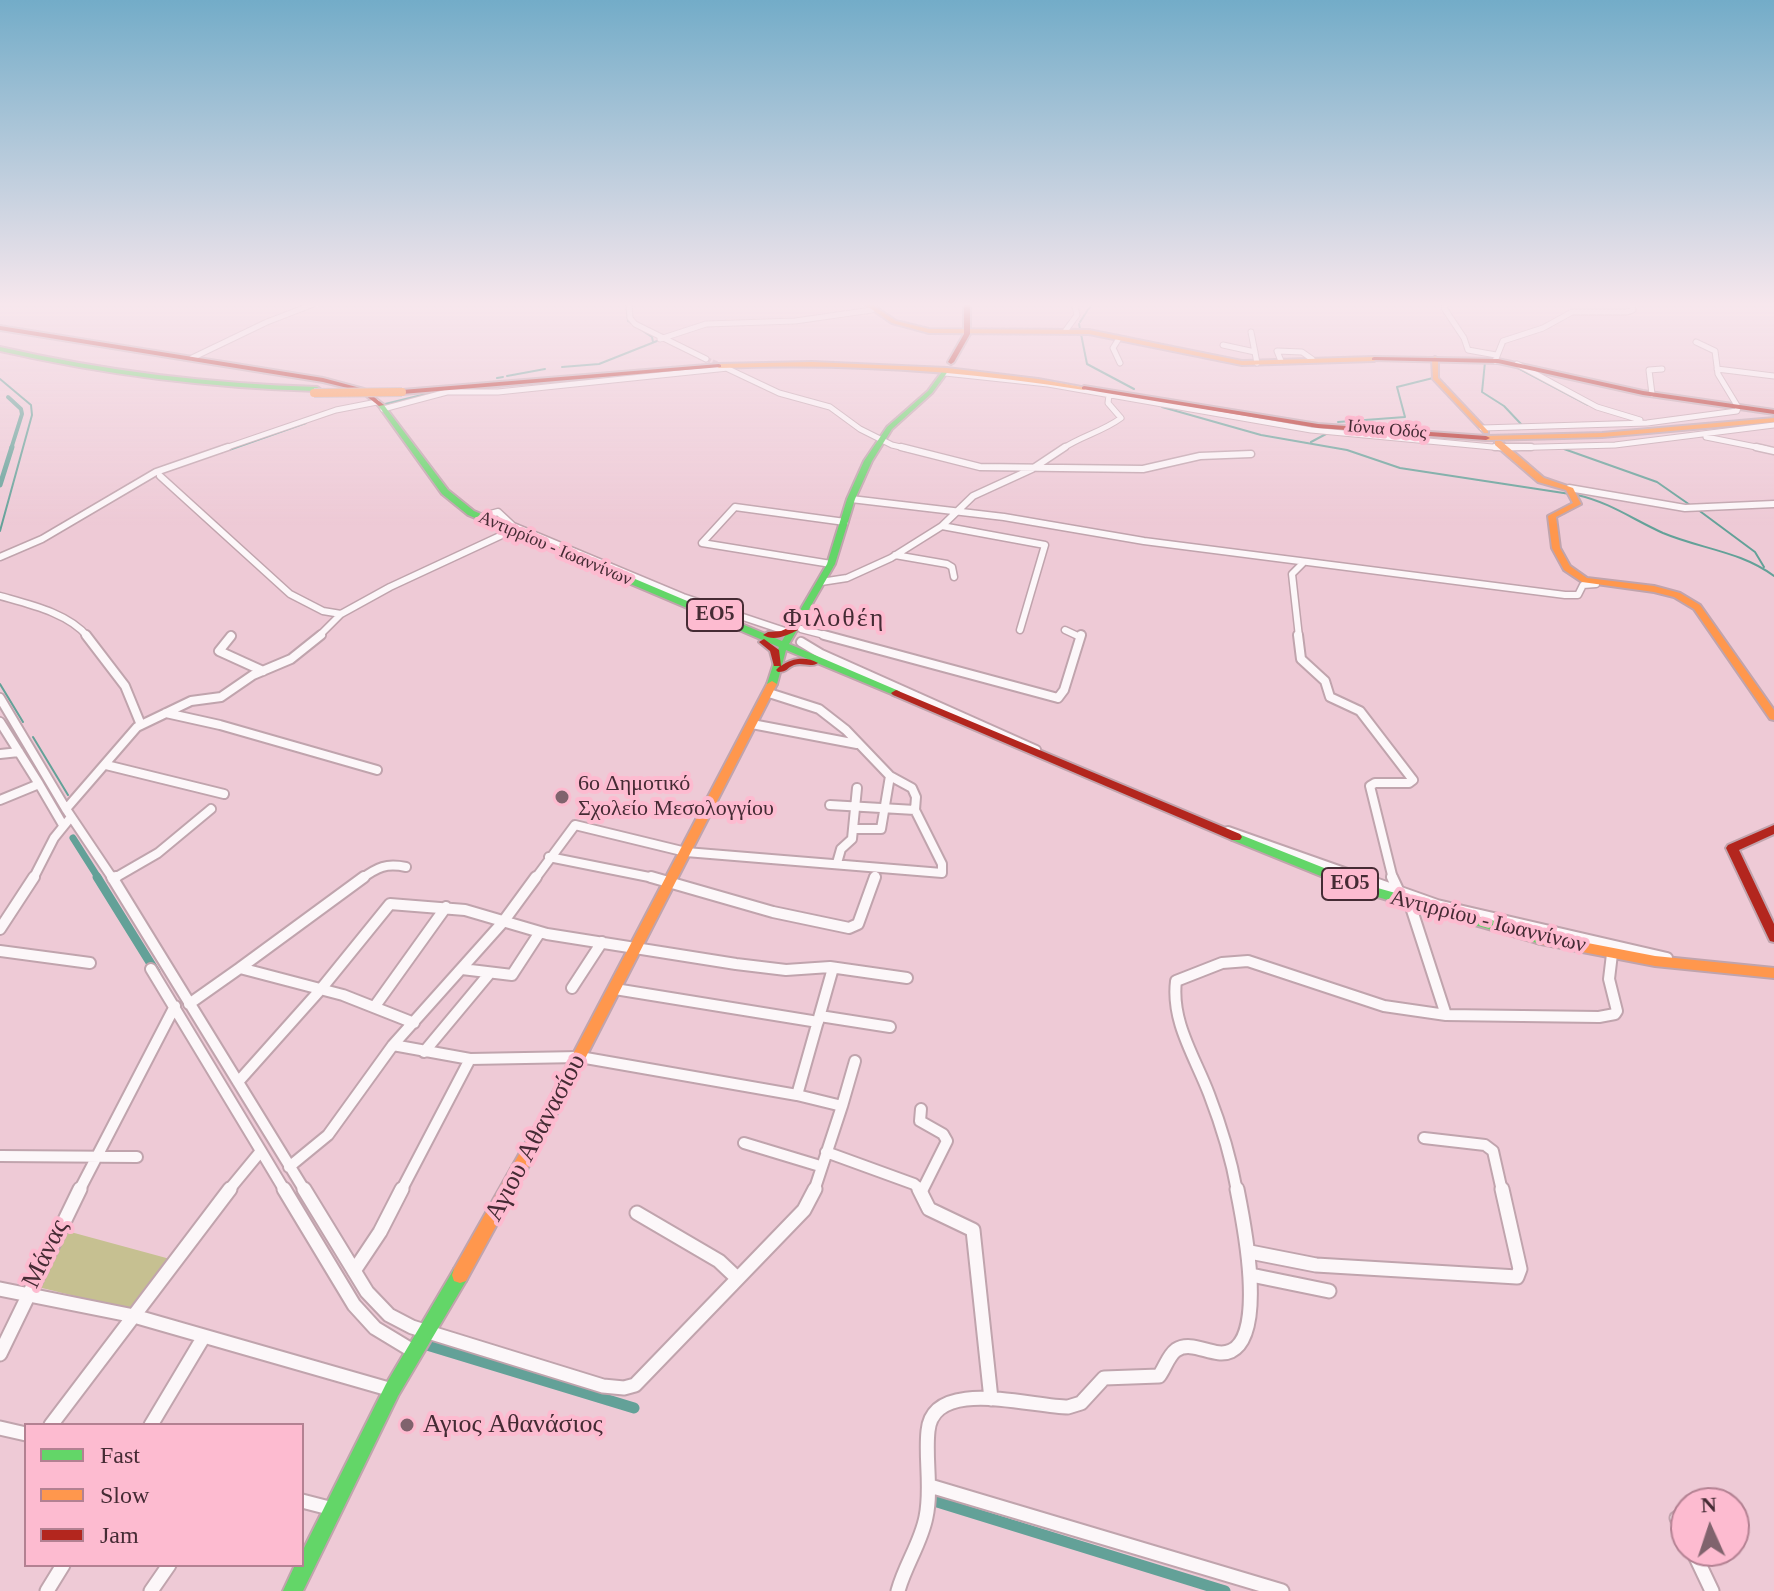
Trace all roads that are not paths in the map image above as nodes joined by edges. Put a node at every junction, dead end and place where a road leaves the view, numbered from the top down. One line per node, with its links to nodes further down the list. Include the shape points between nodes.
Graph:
1 (105, 376): 3 (main road, Ιόνια Οδός, bridge, via 168,385 315,391 404,390)
2 (303, 376): 16 (main road, Αντιρρίου - Ιωαννίνων / ΕΟ5, via 362,390)
3 (568, 376)
4 (640, 376): 16 (street, via 494,392 452,391)
5 (745, 376): 22 (street, via 779,393 830,407)
6 (942, 376): 22 (main road, Αγιου Αθανασίου)
7 (995, 376): 15 (street)
8 (1020, 376): 18 (main road, Ιόνια Οδός, bridge, via 1268,420 1404,435 1565,439)
9 (1435, 376): 20 (main road)
10 (1540, 376): 19 (street, via 1597,407)
11 (1572, 376): 14 (main road)
12 (1650, 376): 14 (street)
13 (1721, 376): 17 (street)
14 (1652, 394): 17 (main road)
15 (1109, 395): 23 (street, via 1311,430); 26 (street, via 1108,403 1120,420)
16 (380, 405): 34 (main road, Αντιρρίου - Ιωαννίνων / ΕΟ5, via 443,490 480,517); 36 (street, via 340,408 156,472 42,539)
17 (1738, 407): 18 (main road); 19 (street, via 1733,413)
18 (1774, 418): 21 (street)
19 (1647, 423): 20 (street)
20 (1484, 430)
21 (1698, 435): 23 (street, via 1592,447); 24 (street)
22 (880, 440): 26 (street, via 980,467); 29 (main road, Αγιου Αθανασίου)
23 (1500, 445): 28 (main road, via 1541,480)
24 (1774, 451)
25 (1251, 454): 26 (street, via 1200,456 1143,469)
26 (1032, 469): 31 (street, via 973,496)
27 (160, 476): 43 (street, via 289,592 321,610)
28 (1573, 492): 30 (street, via 1685,508); 41 (main road, via 1577,504 1552,514 1554,542 1568,569)
29 (851, 499): 31 (street); 32 (main road, Αγιου Αθανασίου)
30 (1774, 504)
31 (956, 512): 33 (street); 37 (street)
32 (845, 522): 38 (main road, Αγιου Αθανασίου); 38 (street, via 737,506 703,541)
33 (942, 526): 35 (street); 44 (street, via 1045,545)
34 (512, 528): 43 (street); 47 (main road, Αντιρρίου - Ιωαννίνων / ΕΟ5); 48 (street, via 683,597)
35 (895, 555): 39 (street, via 947,564); 40 (street, via 847,578)
36 (0, 557)
37 (1305, 562): 41 (street, via 1565,595 1578,595 1583,585); 84 (street, via 1292,572 1301,659 1325,681 1330,697 1360,711 1413,780 1370,786 1390,873)
38 (831, 564): 40 (main road, Αγιου Αθανασίου)
39 (954, 577)
40 (821, 582): 48 (main road, Αγιου Αθανασίου)
41 (1596, 584): 53 (main road, via 1689,600)
42 (0, 596): 56 (street, via 80,627 125,686)
43 (341, 614): 50 (street, via 294,657)
44 (1020, 630)
45 (1065, 630): 48 (street, via 1081,635 1058,698)
46 (231, 636): 50 (street, via 220,652)
47 (760, 637): 48 (main road, via 774,650); 48 (main road, via 772,635)
48 (788, 649): 49 (main road); 49 (main road, via 792,662); 55 (main road, Αγιου Αθανασίου); 57 (street, via 819,709); 60 (street, via 821,654 1010,736)
49 (818, 662): 60 (main road, Αντιρρίου - Ιωαννίνων / ΕΟ5)
50 (263, 671): 52 (street, via 221,698 195,700)
51 (0, 698): 73 (street)
52 (165, 713): 56 (street); 62 (street)
53 (1774, 717)
54 (0, 722): 58 (street)
55 (752, 724): 57 (street); 77 (main road, Αγιου Αθανασίου)
56 (141, 725): 61 (street)
57 (857, 744): 63 (street)
58 (19, 752): 59 (street); 64 (street)
59 (0, 754)
60 (1052, 760): 84 (main road, Αντιρρίου - Ιωαννίνων / ΕΟ5, via 1308,868)
61 (106, 765): 66 (street); 73 (street)
62 (377, 770)
63 (890, 776): 70 (street); 72 (street, via 914,789)
64 (39, 784): 67 (street); 74 (street)
65 (857, 788): 69 (street)
66 (224, 794)
67 (0, 800)
68 (830, 805): 69 (street)
69 (856, 806): 70 (street); 75 (street)
70 (885, 808): 72 (street); 75 (street, via 881,829)
71 (211, 809): 82 (street, via 153,857)
72 (915, 810): 79 (street, via 942,873)
73 (68, 813): 74 (street); 82 (street)
74 (63, 825): 87 (street, via 23,899)
75 (853, 829): 79 (street)
76 (1774, 829): 89 (main road, via 1732,848)
77 (686, 852): 78 (street, via 575,825); 79 (street); 83 (main road, Αγιου Αθανασίου)
78 (549, 857): 83 (street); 86 (street)
79 (837, 863)
80 (406, 867): 96 (street, via 379,866)
81 (875, 876): 83 (street, via 852,928 762,911)
82 (113, 879): 106 (street)
83 (672, 881): 91 (main road, Αγιου Αθανασίου)
84 (1405, 900): 93 (main road, Αντιρρίου - Ιωαννίνων / ΕΟ5); 95 (street, via 1643,950); 109 (street)
85 (446, 907): 86 (street); 104 (street, via 387,906); 108 (street)
86 (503, 922): 88 (street); 99 (street)
87 (0, 929)
88 (540, 932): 90 (street); 101 (street, via 515,973)
89 (1774, 937)
90 (602, 942): 91 (street); 103 (street)
91 (638, 947): 97 (street, via 783,970); 105 (main road, Αγιου Αθανασίου)
92 (0, 951): 94 (street)
93 (1612, 954): 95 (main road, Αντιρρίου - Ιωαννίνων / ΕΟ5); 109 (street, via 1615,1014)
94 (90, 963)
95 (1682, 964): 100 (main road, Αντιρρίου - Ιωαννίνων / ΕΟ5)
96 (240, 968): 104 (street); 106 (street)
97 (833, 968): 102 (street); 110 (street)
98 (151, 969): 107 (street)
99 (462, 969): 101 (street); 111 (street)
100 (1774, 973)
101 (489, 974): 114 (street)
102 (907, 978)
103 (572, 988)
104 (321, 989): 108 (street); 118 (street)
105 (615, 989): 110 (street); 115 (main road, Αγιου Αθανασίου)
106 (189, 1004): 118 (street)
107 (175, 1006): 124 (street); 127 (street, Μάνας)
108 (375, 1006): 111 (street)
109 (1446, 1015): 133 (street, via 1384,1006 1248,961 1222,963 1177,980 1184,1037 1227,1150)
110 (819, 1019): 112 (street); 119 (street)
111 (414, 1023): 113 (street)
112 (890, 1027)
113 (393, 1045): 114 (street); 130 (street, via 328,1135)
114 (424, 1052): 116 (street)
115 (580, 1057): 116 (street); 119 (street); 141 (main road, Αγιου Αθανασίου)
116 (470, 1059): 134 (street, via 380,1232)
117 (855, 1061): 120 (street)
118 (238, 1082): 130 (street)
119 (797, 1095): 120 (street)
120 (842, 1106): 125 (street)
121 (921, 1109): 131 (street, via 920,1121 947,1141)
122 (1424, 1138): 133 (street, via 1485,1145 1493,1151 1520,1269 1517,1277 1316,1265)
123 (744, 1143): 129 (street)
124 (261, 1151): 140 (street); 143 (street, via 354,1305 375,1328)
125 (826, 1152): 129 (street); 131 (street)
126 (0, 1156): 127 (street)
127 (96, 1156): 128 (street); 139 (street, Μάνας)
128 (137, 1157)
129 (820, 1166): 136 (street, via 804,1210)
130 (289, 1167): 134 (street)
131 (922, 1191): 146 (street, via 929,1209 974,1233)
132 (637, 1213): 136 (street, via 719,1261)
133 (1250, 1252): 135 (street)
134 (354, 1271): 141 (street, via 382,1309)
135 (1251, 1275): 138 (street); 146 (street, via 1243,1335 1232,1350 1180,1348 1159,1376 1105,1378 1085,1401 1072,1407)
136 (737, 1278): 141 (street, via 644,1378 624,1388)
137 (0, 1289): 139 (street)
138 (1329, 1291)
139 (27, 1293): 140 (street); 144 (street, Μάνας)
140 (134, 1316): 142 (street); 147 (street)
141 (426, 1332): 143 (main road, Αγιου Αθανασίου)
142 (203, 1338): 145 (street); 148 (street)
143 (413, 1351): 145 (main road, Αγιου Αθανασίου)
144 (0, 1354)
145 (392, 1390): 153 (main road, Αγιου Αθανασίου)
146 (991, 1399): 151 (street, via 952,1400 934,1411 929,1429)
147 (53, 1423)
148 (152, 1423)
149 (0, 1428): 150 (street)
150 (24, 1434)
151 (930, 1486): 160 (street, via 925,1524); 161 (street)
152 (304, 1502): 153 (street)
153 (334, 1509): 159 (main road, Αγιου Αθανασίου)
154 (62, 1567): 157 (street)
155 (168, 1567): 158 (street)
156 (1701, 1567): 162 (street)
157 (47, 1591)
158 (151, 1591)
159 (293, 1591)
160 (898, 1591)
161 (1282, 1591)
162 (1712, 1591)

